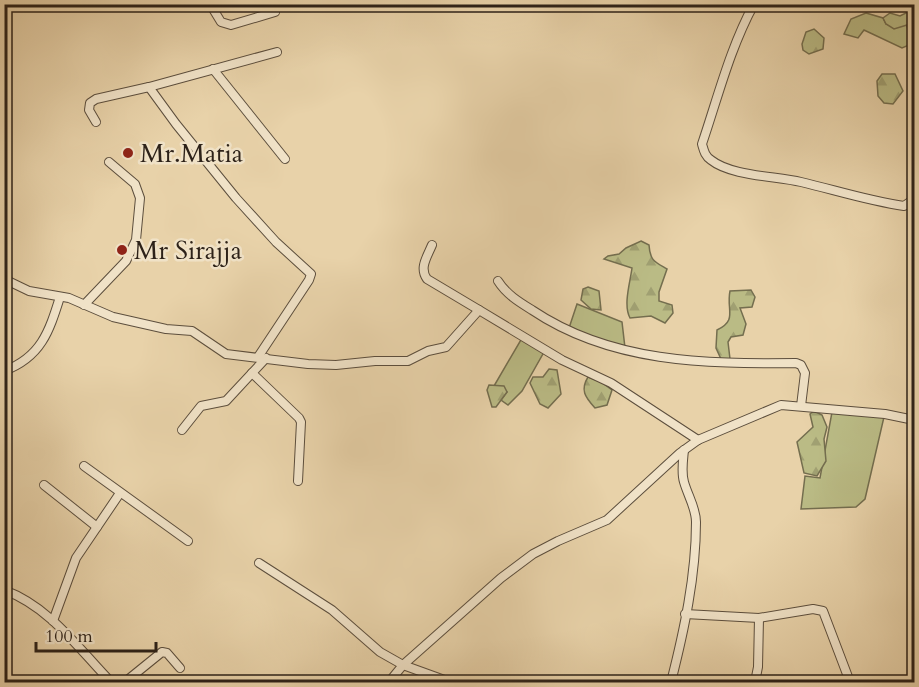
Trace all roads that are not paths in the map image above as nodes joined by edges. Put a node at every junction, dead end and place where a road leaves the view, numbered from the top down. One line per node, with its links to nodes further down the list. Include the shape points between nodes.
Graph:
1 (210, 4): 3 (street, via 221,22 231,25)
2 (754, 4): 10 (street, via 724,75 702,144 704,153 733,170 799,181 873,202 904,207)
3 (275, 12)
4 (277, 52): 5 (street)
5 (213, 69): 6 (street); 8 (street)
6 (149, 87): 7 (street, via 96,99 89,110); 17 (street, via 236,198 311,274)
7 (96, 122)
8 (285, 159)
9 (110, 162): 15 (street, via 135,184 140,198 136,240 126,261)
10 (915, 199)
11 (432, 245): 16 (street, via 424,275)
12 (4, 279): 14 (street, via 29,291)
13 (498, 281): 20 (street, via 504,291 547,320 595,342 631,352 695,362 801,365 805,373)
14 (60, 297): 15 (street); 18 (street, via 50,328 36,351)
15 (84, 304): 17 (street, via 120,318 192,331 226,354)
16 (479, 310): 17 (street, via 446,347 408,361 336,365); 23 (street, via 562,360 611,383)
17 (262, 357): 19 (street)
18 (4, 371)
19 (252, 373): 22 (street, via 226,401 201,406); 26 (street, via 301,422)
20 (801, 406): 21 (street); 23 (street, via 773,407)
21 (915, 420)
22 (182, 430)
23 (698, 440): 24 (street)
24 (684, 450): 33 (street, via 683,481 696,521); 36 (street, via 607,520 533,554 484,591)
25 (84, 466): 28 (street)
26 (298, 481)
27 (44, 485): 29 (street)
28 (120, 494): 29 (street); 30 (street)
29 (97, 527): 35 (street, via 76,558)
30 (188, 542)
31 (258, 563): 36 (street, via 332,610 371,645)
32 (4, 590): 35 (street, via 24,598)
33 (686, 614): 34 (street); 42 (street)
34 (759, 618): 43 (street); 44 (street, via 813,609 823,611)
35 (53, 621): 38 (street)
36 (404, 665): 40 (street); 41 (street)
37 (180, 668): 39 (street, via 162,652)
38 (111, 682)
39 (125, 682)
40 (389, 682)
41 (450, 682)
42 (671, 682)
43 (755, 682)
44 (850, 682)

